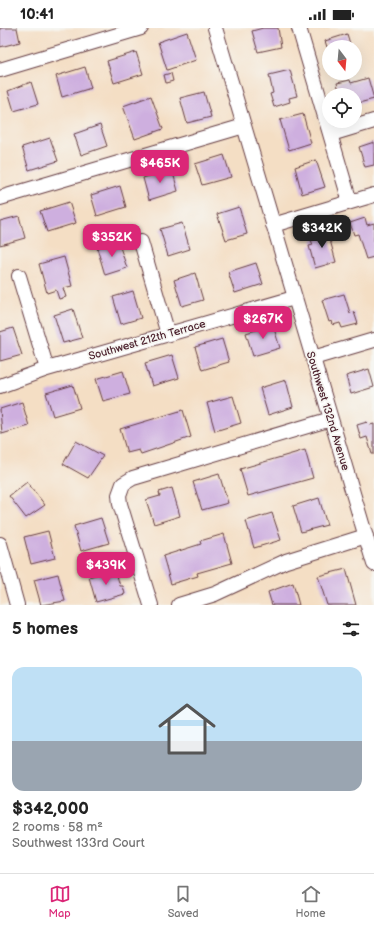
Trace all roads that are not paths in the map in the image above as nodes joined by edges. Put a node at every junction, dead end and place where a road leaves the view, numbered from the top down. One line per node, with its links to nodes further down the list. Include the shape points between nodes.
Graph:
1 (141, 28): 4 (street)
2 (215, 28): 6 (street, Southwest 132nd Avenue)
3 (299, 28): 7 (street)
4 (0, 70)
5 (374, 121): 7 (street)
6 (244, 126): 9 (street); 11 (street, Southwest 132nd Avenue)
7 (330, 134): 10 (street)
8 (374, 195): 10 (street)
9 (0, 198)
10 (350, 202): 11 (street)
11 (273, 225): 14 (street, Southwest 132nd Avenue)
12 (141, 242): 15 (street)
13 (19, 276): 18 (street)
14 (294, 298): 15 (street, Southwest 212th Terrace); 17 (street, Southwest 132nd Avenue)
15 (168, 334): 18 (street, Southwest 212th Terrace)
16 (374, 340): 17 (street)
17 (313, 358): 20 (street, Southwest 132nd Avenue)
18 (47, 369): 19 (street, Southwest 212th Terrace)
19 (0, 386)
20 (331, 419): 21 (street, Southwest 132nd Avenue); 25 (street, via 133,478 122,484 118,495 120,504)
21 (366, 536): 23 (street, Southwest 132nd Avenue); 26 (street, via 286,562 215,594)
22 (0, 544): 24 (street)
23 (374, 564)
24 (17, 605)
25 (151, 605)
26 (179, 605)

